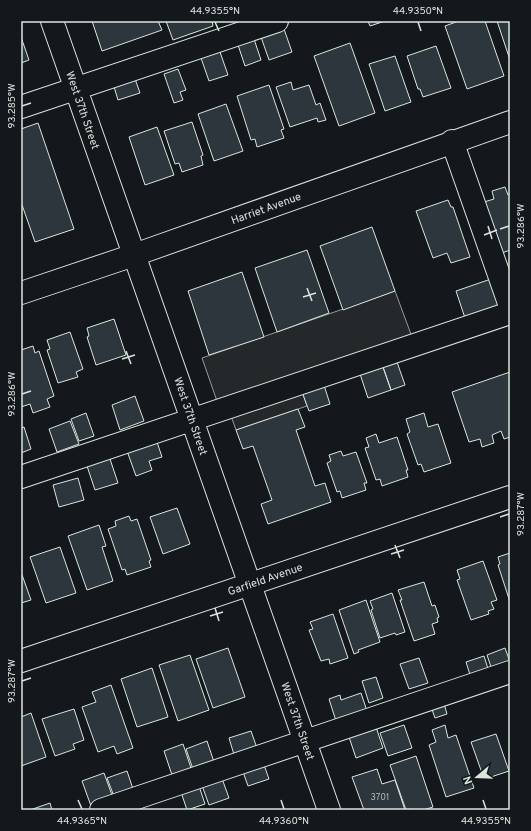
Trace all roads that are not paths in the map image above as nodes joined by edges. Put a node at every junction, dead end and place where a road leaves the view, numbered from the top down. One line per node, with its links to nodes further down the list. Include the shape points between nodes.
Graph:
1 (52, 21): 3 (street, West 37th Street)
2 (277, 21): 3 (street)
3 (76, 89): 4 (street); 7 (street, West 37th Street)
4 (21, 107)
5 (510, 122): 6 (street, Harriet Avenue)
6 (452, 141): 7 (street, Harriet Avenue); 9 (street)
7 (134, 254): 8 (street, Harriet Avenue); 11 (street, West 37th Street)
8 (21, 293)
9 (510, 306)
10 (510, 312): 11 (street)
11 (192, 419): 12 (street); 14 (street, West 37th Street)
12 (21, 477)
13 (510, 497): 14 (street, Garfield Avenue)
14 (249, 584): 15 (street, Garfield Avenue); 17 (street, West 37th Street)
15 (21, 661)
16 (510, 672): 17 (street)
17 (304, 741): 18 (street); 19 (street, West 37th Street)
18 (101, 810)
19 (329, 810)

